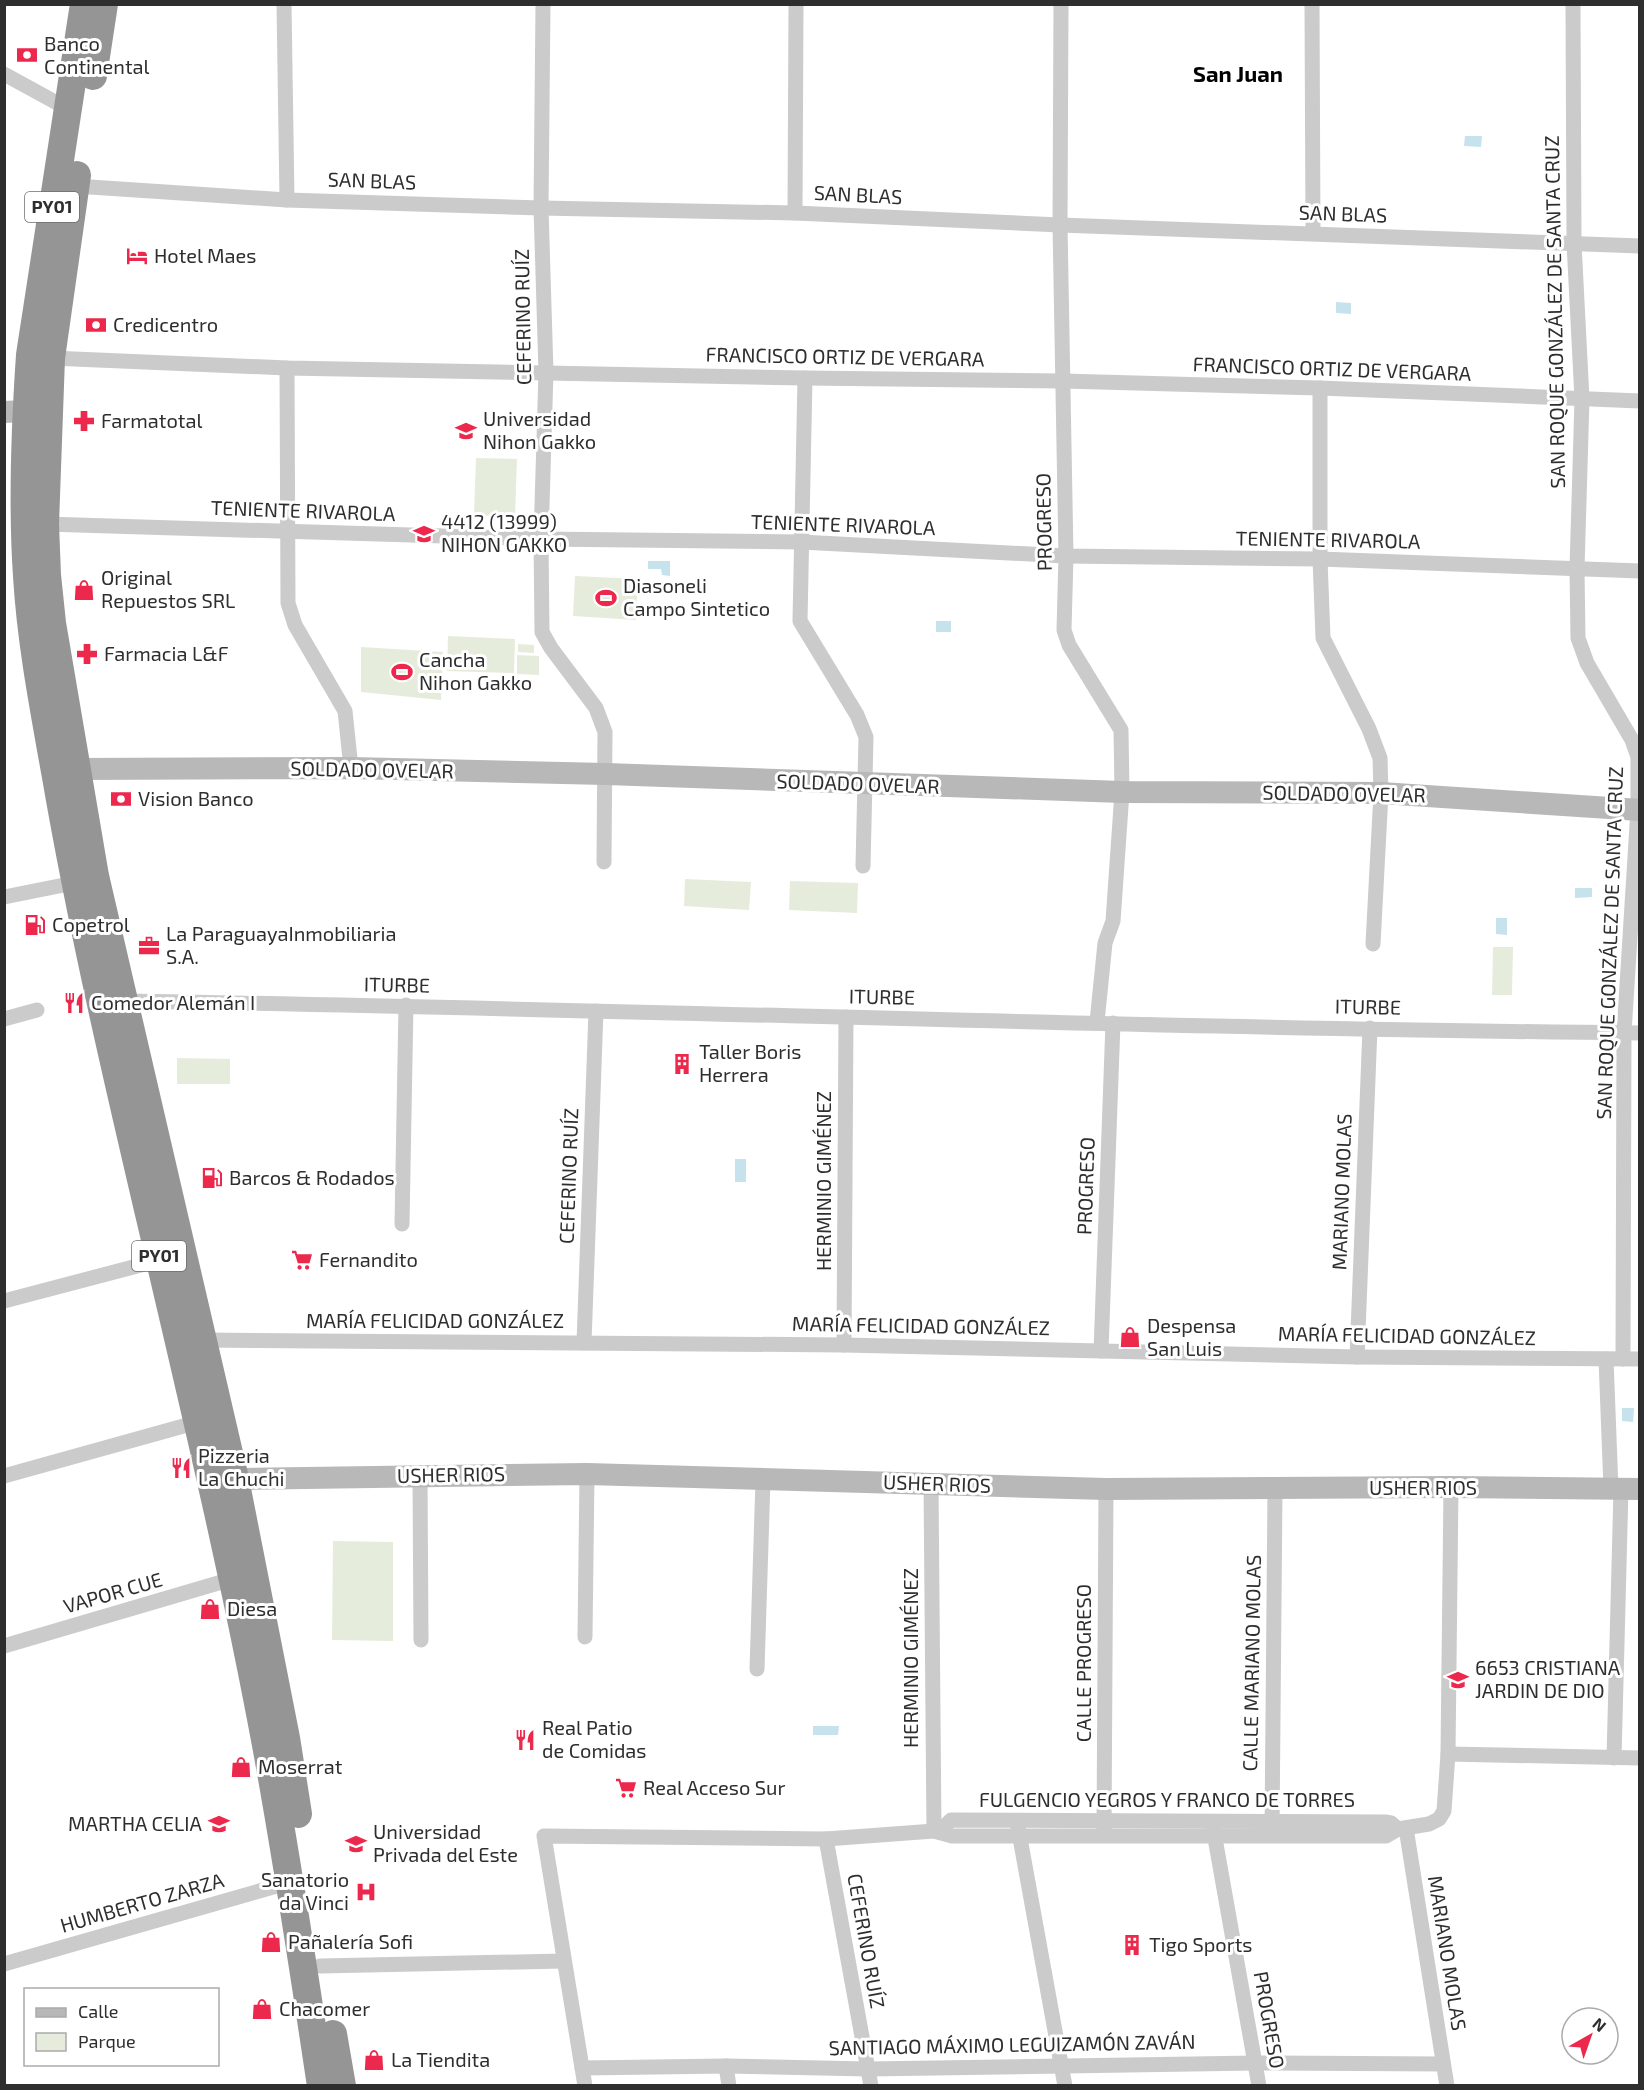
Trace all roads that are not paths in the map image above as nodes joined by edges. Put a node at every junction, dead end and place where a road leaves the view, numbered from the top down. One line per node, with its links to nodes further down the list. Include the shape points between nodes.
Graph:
1 (84, 4): 10 (highway, PY01)
2 (104, 4): 11 (highway, PY01)
3 (284, 4): 12 (street)
4 (543, 4): 13 (street, CEFERINO RUÍZ)
5 (796, 4): 14 (street)
6 (1061, 4): 15 (street, PROGRESO)
7 (1312, 4): 16 (street)
8 (1573, 4): 17 (street, SAN ROQUE GONZÁLEZ DE SANTA CRUZ)
9 (4, 74): 10 (street)
10 (68, 109): 27 (highway, PY01, via 30,355)
11 (75, 186): 12 (street, SAN BLAS); 19 (highway, PY01)
12 (287, 200): 13 (street, SAN BLAS)
13 (541, 208): 14 (street, SAN BLAS); 21 (street, CEFERINO RUÍZ)
14 (795, 213): 15 (street, SAN BLAS)
15 (1060, 225): 16 (street, SAN BLAS); 23 (street, PROGRESO)
16 (1313, 233): 17 (street, SAN BLAS)
17 (1574, 243): 18 (street, SAN BLAS); 25 (street, SAN ROQUE GONZÁLEZ DE SANTA CRUZ)
18 (1640, 246)
19 (51, 358): 20 (street, FRANCISCO ORTIZ DE VERGARA); 28 (highway, PY01)
20 (287, 368): 21 (street, FRANCISCO ORTIZ DE VERGARA); 29 (street)
21 (546, 372): 22 (street, FRANCISCO ORTIZ DE VERGARA); 30 (street, CEFERINO RUÍZ)
22 (805, 378): 23 (street, FRANCISCO ORTIZ DE VERGARA); 31 (street)
23 (1063, 381): 24 (street, FRANCISCO ORTIZ DE VERGARA); 32 (street, PROGRESO)
24 (1320, 388): 25 (street, FRANCISCO ORTIZ DE VERGARA); 33 (street)
25 (1582, 399): 26 (street, FRANCISCO ORTIZ DE VERGARA); 34 (street, SAN ROQUE GONZÁLEZ DE SANTA CRUZ)
26 (1640, 401)
27 (15, 411): 37 (highway, PY01, via 34,640)
28 (45, 525): 29 (street, TENIENTE RIVAROLA); 37 (highway, PY01)
29 (288, 531): 30 (street, TENIENTE RIVAROLA); 36 (street, via 288,603 295,625 345,711)
30 (541, 538): 31 (street, TENIENTE RIVAROLA); 38 (street, CEFERINO RUÍZ, via 542,632 596,708 605,732)
31 (801, 542): 32 (street, TENIENTE RIVAROLA); 39 (street, via 800,621 857,715 866,737)
32 (1066, 556): 33 (street, TENIENTE RIVAROLA); 40 (street, PROGRESO, via 1064,630 1069,645 1121,730)
33 (1320, 559): 34 (street, TENIENTE RIVAROLA); 41 (street, via 1323,638 1380,758)
34 (1577, 569): 35 (street, TENIENTE RIVAROLA); 42 (street, SAN ROQUE GONZÁLEZ DE SANTA CRUZ, via 1578,638 1587,663 1632,740 1638,757)
35 (1640, 571)
36 (351, 768): 37 (main road, SOLDADO OVELAR); 38 (main road, SOLDADO OVELAR)
37 (65, 769): 45 (highway, PY01); 48 (highway, PY01)
38 (606, 774): 39 (main road, SOLDADO OVELAR); 43 (street, CEFERINO RUÍZ)
39 (866, 784): 40 (main road, SOLDADO OVELAR); 44 (street)
40 (1122, 792): 41 (main road, SOLDADO OVELAR); 54 (street, PROGRESO, via 1113,921 1105,943)
41 (1381, 793): 42 (main road, SOLDADO OVELAR); 47 (street)
42 (1639, 809): 57 (street, SAN ROQUE GONZÁLEZ DE SANTA CRUZ)
43 (604, 862)
44 (863, 866)
45 (74, 883): 46 (street); 59 (highway, PY01)
46 (4, 897)
47 (1372, 944)
48 (124, 1001): 49 (street, ITURBE); 61 (highway, PY01)
49 (406, 1005): 51 (street, ITURBE); 58 (street)
50 (37, 1010): 53 (street)
51 (596, 1011): 52 (street, ITURBE); 62 (street, CEFERINO RUÍZ)
52 (846, 1017): 54 (street, ITURBE); 63 (street, HERMINIO GIMÉNEZ)
53 (4, 1019)
54 (1096, 1022): 55 (street, ITURBE)
55 (1113, 1023): 56 (street, ITURBE); 64 (street, PROGRESO)
56 (1370, 1028): 57 (street, ITURBE); 65 (street, MARIANO MOLAS)
57 (1632, 1033): 67 (street, SAN ROQUE GONZÁLEZ DE SANTA CRUZ)
58 (402, 1224)
59 (160, 1260): 60 (street); 69 (highway, PY01)
60 (4, 1301)
61 (202, 1340): 62 (street, MARÍA FELICIDAD GONZÁLEZ); 73 (highway, PY01)
62 (584, 1343): 63 (street, MARÍA FELICIDAD GONZÁLEZ)
63 (844, 1345): 64 (street, MARÍA FELICIDAD GONZÁLEZ)
64 (1101, 1351): 65 (street, MARÍA FELICIDAD GONZÁLEZ)
65 (1357, 1357): 66 (street, MARÍA FELICIDAD GONZÁLEZ)
66 (1606, 1359): 67 (street, MARÍA FELICIDAD GONZÁLEZ); 78 (street)
67 (1623, 1359): 68 (street, MARÍA FELICIDAD GONZÁLEZ)
68 (1640, 1359)
69 (198, 1422): 71 (street); 80 (highway, PY01)
70 (587, 1474): 72 (main road, USHER RIOS); 74 (main road, USHER RIOS); 81 (street)
71 (4, 1476)
72 (420, 1476): 73 (main road, USHER RIOS); 82 (street)
73 (235, 1479): 102 (highway, PY01, via 286,1738)
74 (763, 1480): 75 (main road, USHER RIOS); 84 (street)
75 (931, 1484): 79 (main road, USHER RIOS); 93 (street, HERMINIO GIMÉNEZ)
76 (1450, 1487): 77 (main road, USHER RIOS); 78 (main road, USHER RIOS); 85 (street)
77 (1275, 1489): 79 (main road, USHER RIOS); 91 (street, CALLE MARIANO MOLAS)
78 (1624, 1489): 86 (street)
79 (1106, 1490): 89 (street, CALLE PROGRESO)
80 (232, 1579): 83 (street, VAPOR CUE); 99 (highway, PY01)
81 (585, 1637)
82 (421, 1640)
83 (4, 1646)
84 (757, 1669)
85 (1448, 1754): 86 (street); 92 (street, FULGENCIO YEGROS Y FRANCO DE TORRES, via 1444,1811 1429,1824)
86 (1614, 1758): 87 (street)
87 (1640, 1758)
88 (1017, 1821): 89 (street, FULGENCIO YEGROS Y FRANCO DE TORRES); 93 (street, FULGENCIO YEGROS Y FRANCO DE TORRES, via 951,1820); 94 (street)
89 (1103, 1821): 90 (street, FULGENCIO YEGROS Y FRANCO DE TORRES); 97 (street, CALLE PROGRESO)
90 (1212, 1821): 91 (street, FULGENCIO YEGROS Y FRANCO DE TORRES); 95 (street, PROGRESO)
91 (1272, 1821): 92 (street, FULGENCIO YEGROS Y FRANCO DE TORRES, via 1385,1822); 96 (street, CALLE MARIANO MOLAS)
92 (1402, 1828): 96 (street, FULGENCIO YEGROS Y FRANCO DE TORRES, via 1386,1836); 104 (street, MARIANO MOLAS)
93 (936, 1832): 94 (street, FULGENCIO YEGROS Y FRANCO DE TORRES, via 952,1836); 98 (street, FULGENCIO YEGROS Y FRANCO DE TORRES)
94 (1019, 1837): 97 (street, FULGENCIO YEGROS Y FRANCO DE TORRES); 106 (street)
95 (1214, 1837): 96 (street, FULGENCIO YEGROS Y FRANCO DE TORRES); 97 (street, FULGENCIO YEGROS Y FRANCO DE TORRES); 103 (street, PROGRESO)
96 (1272, 1837)
97 (1104, 1838)
98 (826, 1839): 100 (street, FULGENCIO YEGROS Y FRANCO DE TORRES, via 544,1836); 108 (street, CEFERINO RUÍZ)
99 (291, 1882): 101 (street, HUMBERTO ZARZA); 109 (highway, PY01)
100 (563, 1961): 102 (street); 107 (street)
101 (4, 1964)
102 (320, 1966): 110 (highway, PY01)
103 (1256, 2063): 104 (street, SANTIAGO MÁXIMO LEGUIZAMÓN ZAVÁN); 106 (street, SANTIAGO MÁXIMO LEGUIZAMÓN ZAVÁN); 115 (street, PROGRESO)
104 (1443, 2064): 116 (street, MARIANO MOLAS)
105 (726, 2066): 107 (street, SANTIAGO MÁXIMO LEGUIZAMÓN ZAVÁN); 108 (street, SANTIAGO MÁXIMO LEGUIZAMÓN ZAVÁN); 112 (street)
106 (1062, 2066): 108 (street, SANTIAGO MÁXIMO LEGUIZAMÓN ZAVÁN); 114 (street)
107 (582, 2068): 111 (street)
108 (868, 2069): 113 (street, CEFERINO RUÍZ)
109 (321, 2085)
110 (342, 2085)
111 (585, 2085)
112 (729, 2085)
113 (871, 2085)
114 (1065, 2085)
115 (1259, 2085)
116 (1447, 2085)

